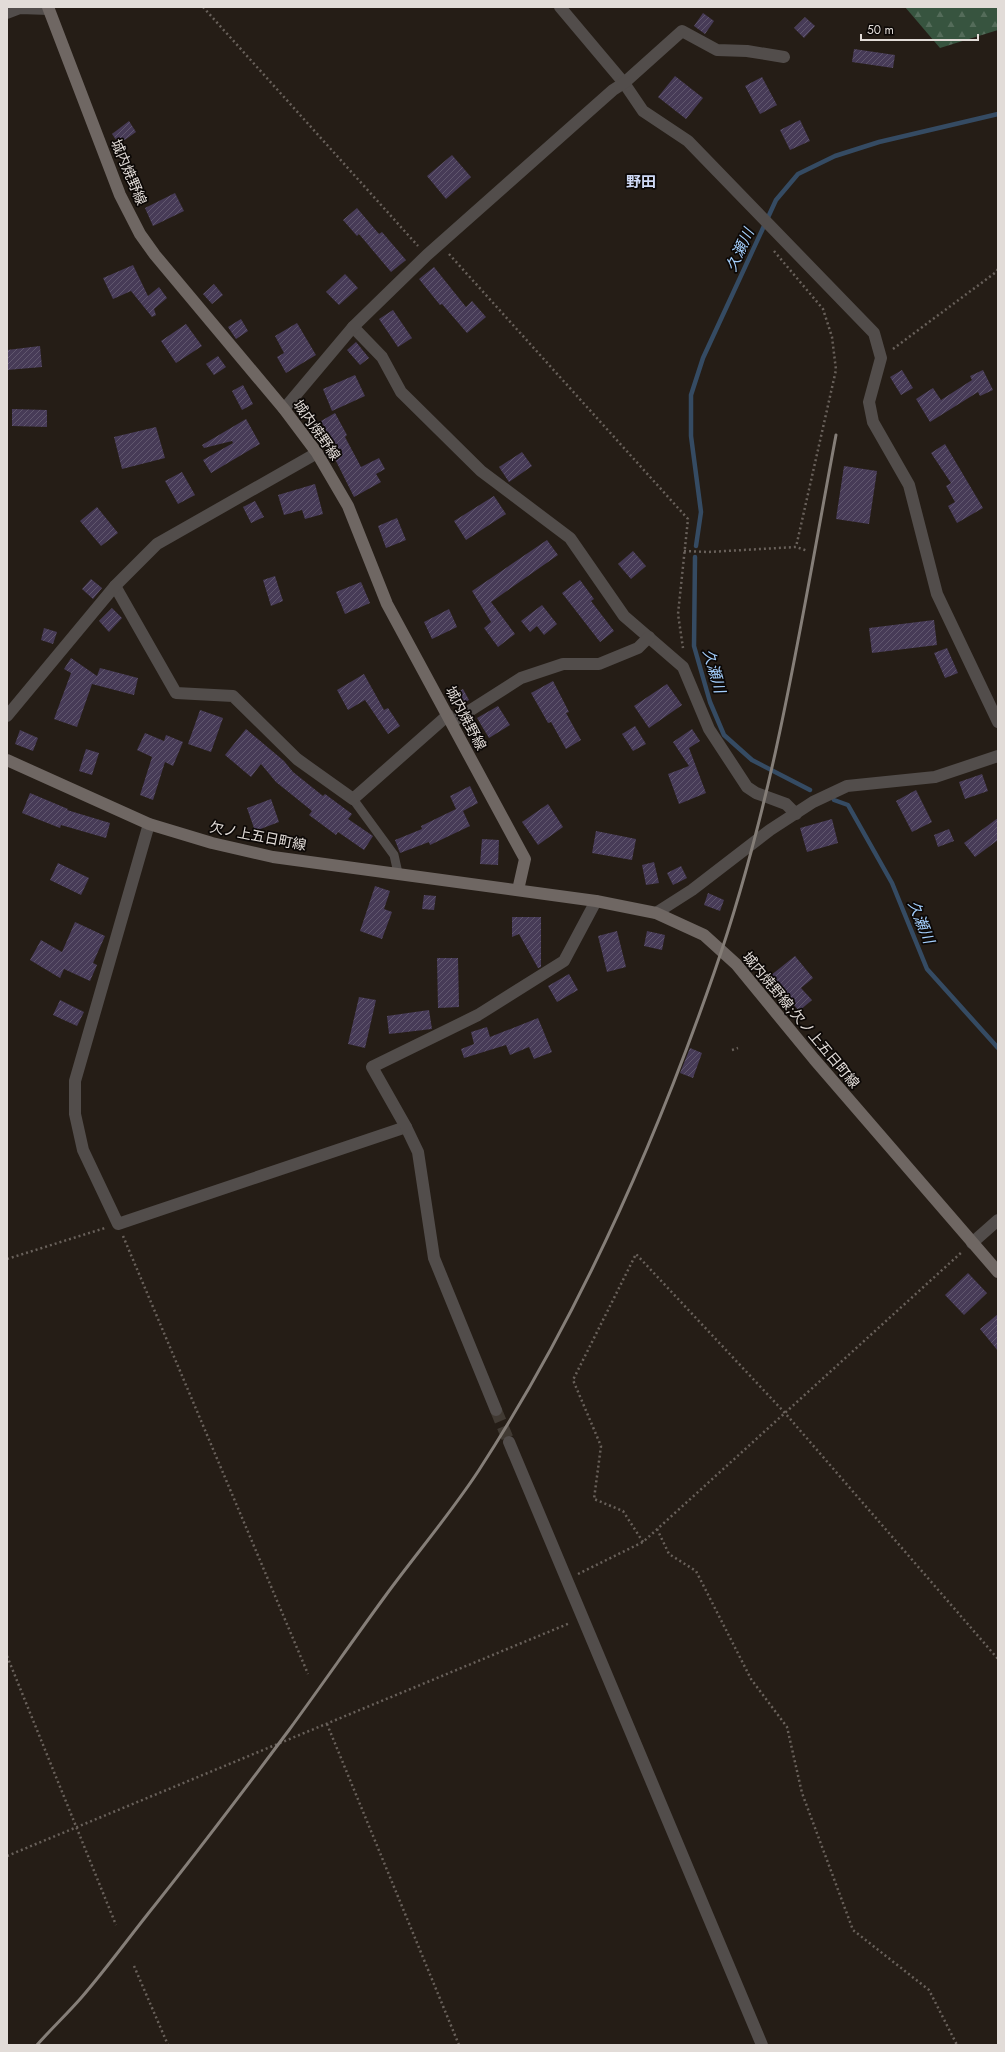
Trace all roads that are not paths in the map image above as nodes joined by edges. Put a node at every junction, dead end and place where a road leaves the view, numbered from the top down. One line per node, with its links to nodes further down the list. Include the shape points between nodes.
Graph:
1 (560, 7): 5 (street)
2 (49, 8): 3 (street, via 20,8); 7 (main road, 城内焼野線, via 120,195 140,234)
3 (7, 13)
4 (784, 57): 5 (street, via 747,51 717,50 682,31)
5 (624, 84): 6 (street, via 613,90 439,244); 13 (street, via 643,111 688,141 874,333 881,358 869,402 873,422 909,485 937,594)
6 (353, 327): 7 (street); 10 (street, via 382,357 401,392 482,471 570,538 624,616)
7 (284, 409): 8 (main road, 城内焼野線)
8 (317, 453): 9 (street, via 157,544); 12 (main road, 城内焼野線, via 348,506 387,604)
9 (115, 586): 11 (street); 16 (street, via 176,693 233,696 297,759)
10 (649, 637): 12 (street, via 638,648 599,664 564,664 521,678); 17 (street, via 684,667 709,729 748,786 756,793 786,804)
11 (7, 716)
12 (450, 719): 16 (street); 20 (main road, 城内焼野線, via 525,859)
13 (998, 722)
14 (998, 756): 17 (street, via 935,777 847,786 813,802)
15 (7, 760): 18 (main road, 欠ノ上五日町線)
16 (353, 799): 19 (lane, via 394,855)
17 (796, 814): 22 (street, via 770,830 692,890)
18 (149, 824): 19 (main road, 欠ノ上五日町線, via 212,843 273,857); 23 (street, via 75,1081 76,1114 83,1150 118,1224)
19 (398, 873): 20 (main road, 欠ノ上五日町線)
20 (518, 890): 21 (main road, 城内焼野線;欠ノ上五日町線)
21 (596, 901): 22 (main road, 城内焼野線;欠ノ上五日町線); 23 (street, via 564,961 478,1015 372,1067)
22 (656, 913): 25 (main road, 城内焼野線;欠ノ上五日町線, via 704,935 736,964)
23 (406, 1126): 27 (street, via 418,1152 434,1258)
24 (998, 1220): 25 (street)
25 (972, 1243): 26 (main road, 城内焼野線;欠ノ上五日町線)
26 (998, 1272)
27 (496, 1410)
28 (509, 1442): 29 (street)
29 (762, 2045)

